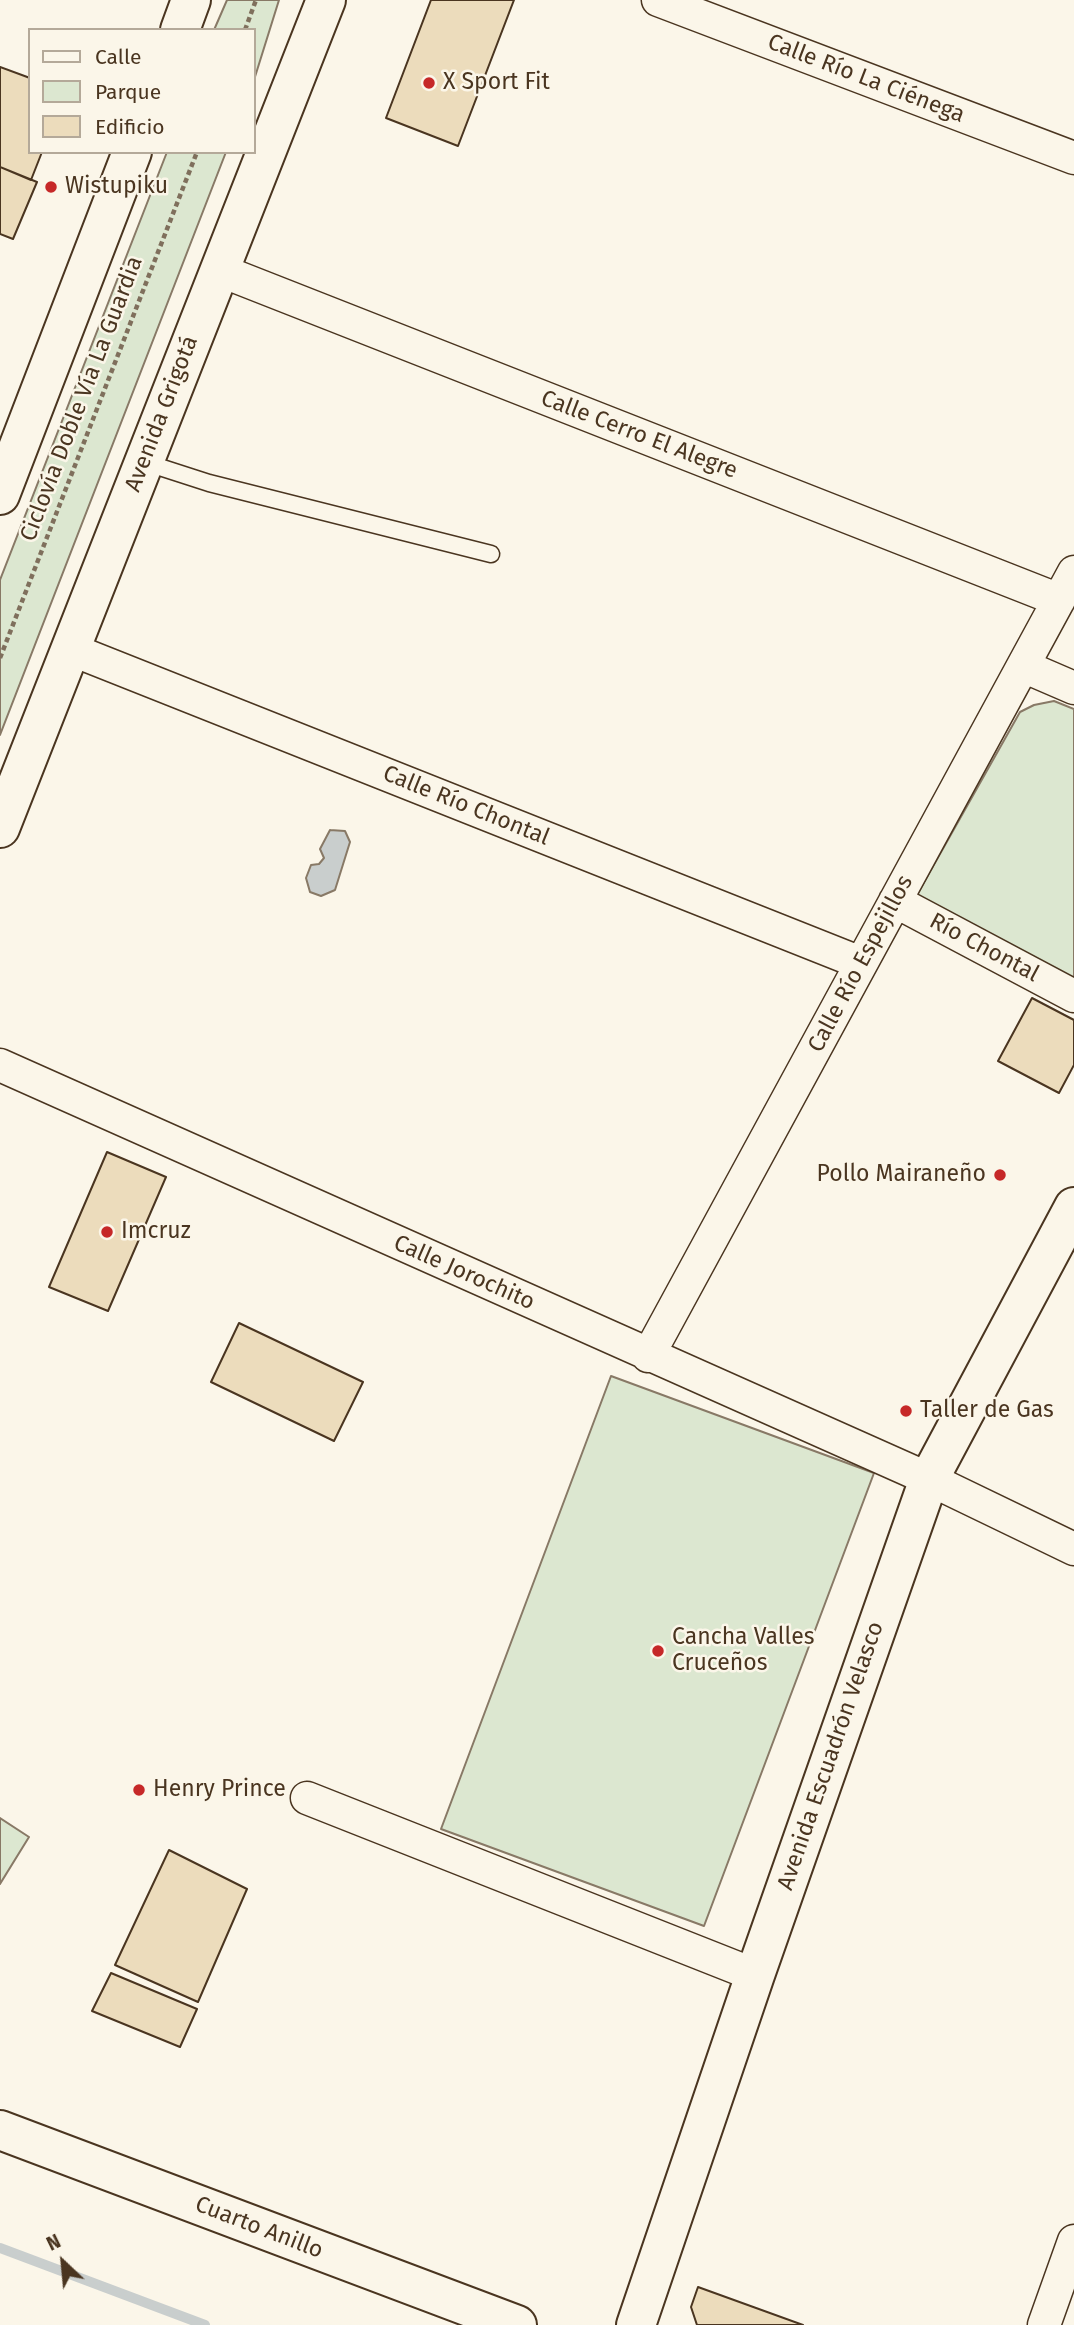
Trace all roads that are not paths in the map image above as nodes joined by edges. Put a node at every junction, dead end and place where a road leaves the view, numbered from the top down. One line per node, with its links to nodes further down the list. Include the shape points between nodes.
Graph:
1 (191, 0): 4 (main road)
2 (326, 0): 7 (main road, Avenida Grigotá)
3 (657, 0): 6 (street, Calle Río La Ciénega)
4 (181, 28)
5 (131, 154): 9 (main road)
6 (1074, 158)
7 (219, 270): 8 (main road, Avenida Grigotá); 12 (street, Calle Cerro El Alegre)
8 (144, 462): 10 (lane); 13 (main road, Avenida Grigotá)
9 (0, 495)
10 (491, 554)
11 (1074, 572): 12 (street, Calle Río Espejillos)
12 (1059, 600): 14 (street, Calle Río Espejillos)
13 (70, 649): 16 (main road, Avenida Grigotá); 18 (street, Calle Río Chontal)
14 (1023, 666): 15 (street); 17 (street, Calle Río Espejillos)
15 (1074, 688)
16 (0, 828)
17 (895, 901): 18 (street, Calle Río Espejillos); 19 (street, Río Chontal)
18 (861, 963): 22 (street, Calle Río Espejillos)
19 (1074, 996)
20 (0, 1066): 22 (street, Calle Jorochito)
21 (1074, 1208): 23 (main road, Avenida Escuadrón Velasco)
22 (648, 1356): 23 (street, Calle Jorochito)
23 (929, 1479): 24 (street, Calle Jorochito); 26 (main road, Avenida Escuadrón Velasco)
24 (1074, 1549)
25 (307, 1798): 26 (street)
26 (755, 1975): 30 (main road, Avenida Escuadrón Velasco)
27 (0, 2130): 29 (main road, Cuarto Anillo)
28 (1074, 2241): 31 (street)
29 (517, 2325)
30 (636, 2325)
31 (1044, 2325)

